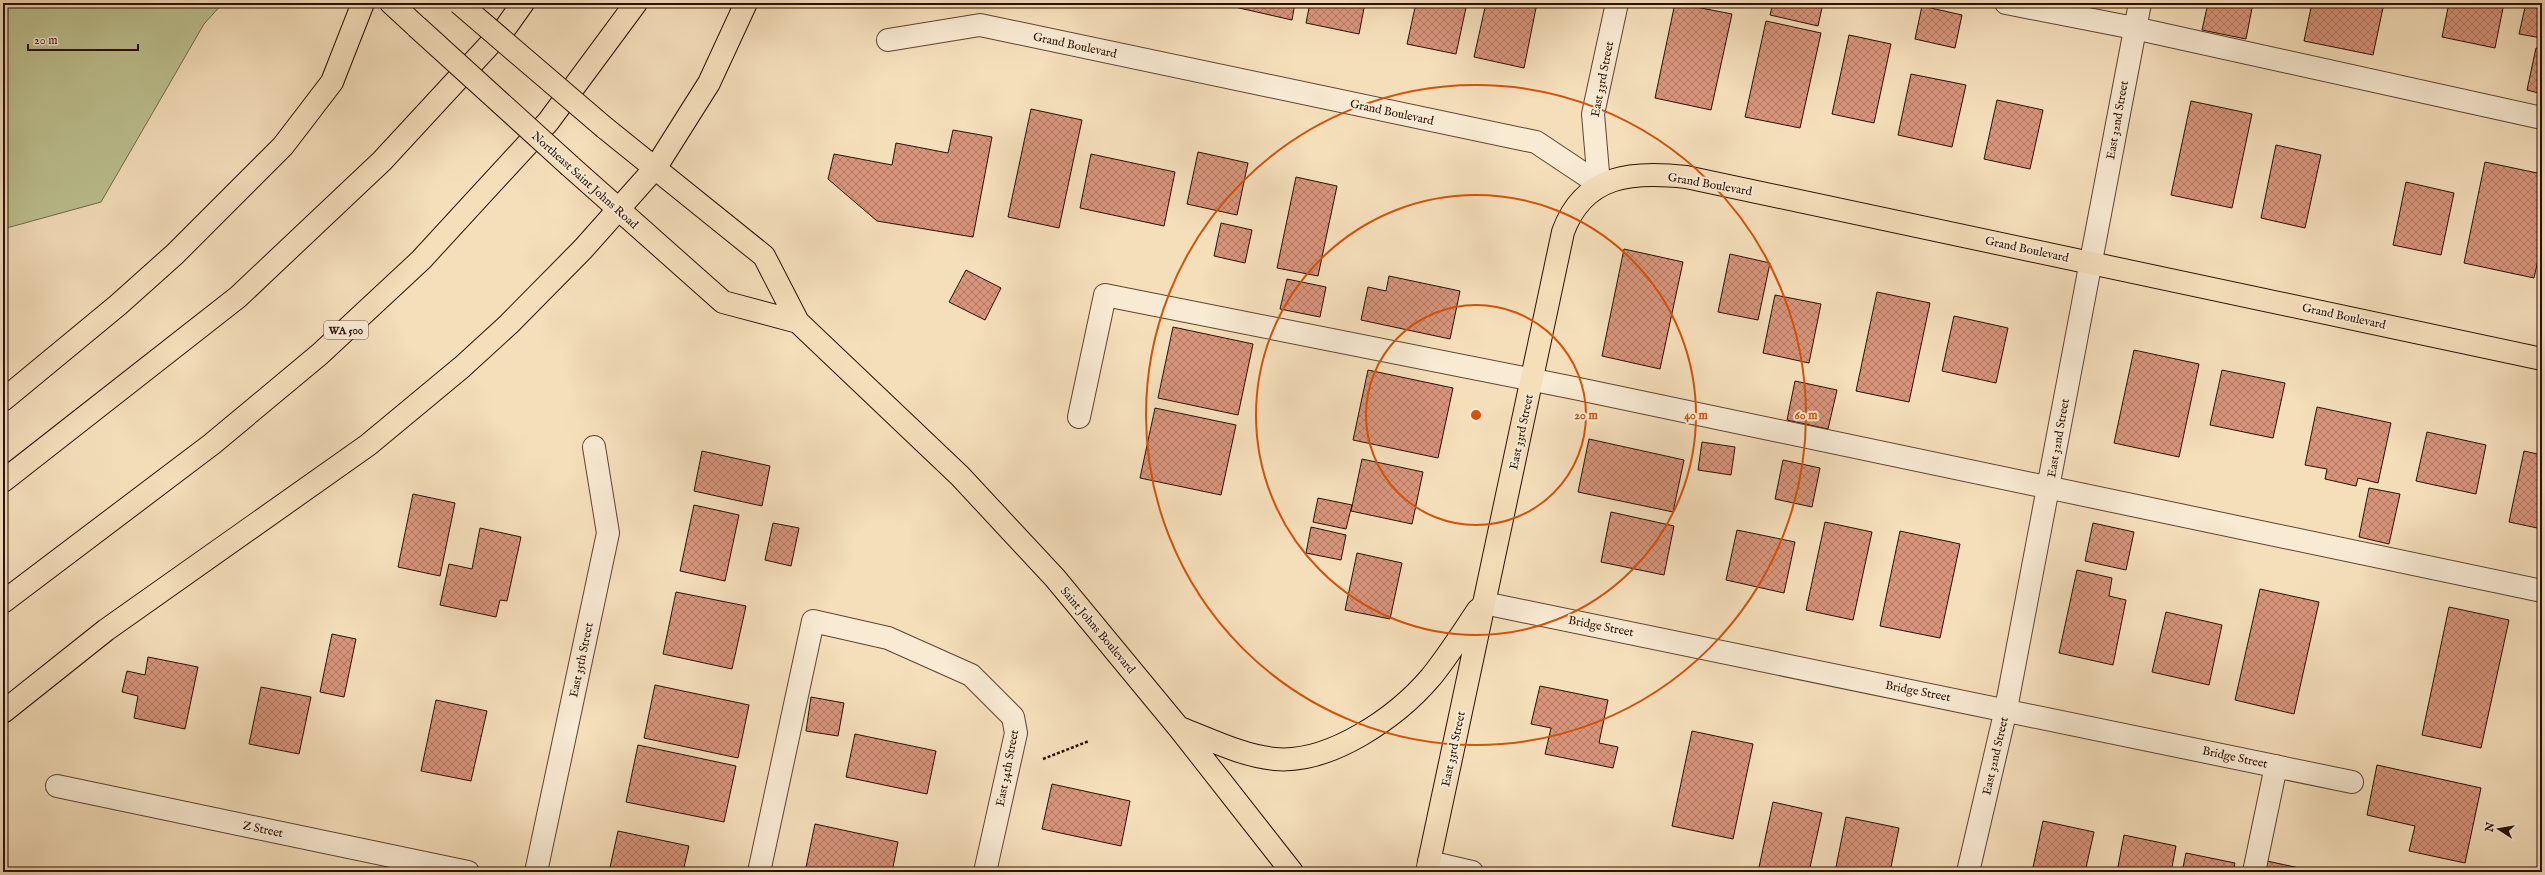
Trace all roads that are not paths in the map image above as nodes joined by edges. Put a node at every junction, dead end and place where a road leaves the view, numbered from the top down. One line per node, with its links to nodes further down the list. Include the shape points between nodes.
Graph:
1 (363, 3): 20 (main road, via 332,82 282,146 169,259 118,305)
2 (391, 3): 15 (main road, Northeast Saint Johns Road, bridge)
3 (459, 3): 13 (main road, Northeast Saint Johns Road, bridge)
4 (523, 3): 24 (main road, via 506,27 382,161 238,297)
5 (636, 3): 27 (main road, WA 500, via 548,122 416,265 320,354 212,444)
6 (746, 3): 13 (main road, via 709,83)
7 (1618, 3): 14 (street, East 33rd Street, via 1593,114)
8 (2006, 3): 10 (street)
9 (2140, 3): 10 (street, East 32nd Street)
10 (2134, 28): 12 (street); 16 (street, East 32nd Street)
11 (888, 40): 14 (street, Grand Boulevard, via 980,25 1536,142)
12 (2542, 118)
13 (656, 168): 15 (main road); 17 (main road, Northeast Saint Johns Road, via 764,256)
14 (1599, 184): 16 (main road, Grand Boulevard, via 1640,176 1686,177); 19 (main road, East 33rd Street, via 1574,209 1563,232)
15 (618, 210): 17 (main road, Northeast Saint Johns Road, via 723,302); 30 (main road, via 510,324 423,400 333,471 106,630)
16 (2090, 262): 18 (main road, Grand Boulevard); 25 (street, East 32nd Street)
17 (798, 322): 21 (main road, Northeast Saint Johns Road)
18 (2542, 359)
19 (1533, 379): 22 (street, via 1105,295); 25 (street); 28 (main road, East 33rd Street)
20 (3, 400)
21 (885, 405): 31 (main road, Saint Johns Boulevard, via 960,476 1054,578)
22 (1079, 417)
23 (594, 447): 37 (street, East 35th Street, via 608,534)
24 (3, 482)
25 (2049, 486): 26 (street); 29 (street, East 32nd Street)
26 (2542, 591)
27 (3, 602)
28 (1484, 603): 29 (street, Bridge Street); 31 (main road, via 1430,677 1406,701 1366,731 1324,753 1297,759 1274,759 1236,750); 35 (main road, East 33rd Street)
29 (2006, 709): 32 (street, Bridge Street); 42 (street, East 32nd Street)
30 (3, 712)
31 (1179, 728): 40 (main road, Saint Johns Boulevard)
32 (2276, 766): 33 (street, Bridge Street); 43 (street)
33 (2352, 782)
34 (57, 786): 36 (street, Z Street)
35 (1428, 867): 41 (street)
36 (468, 872)
37 (536, 872)
38 (759, 872): 39 (street, East 34th Street, via 813,621 888,638 971,675 1013,716 1016,733)
39 (985, 872)
40 (1292, 872)
41 (1472, 872)
42 (1968, 872)
43 (2254, 872)

